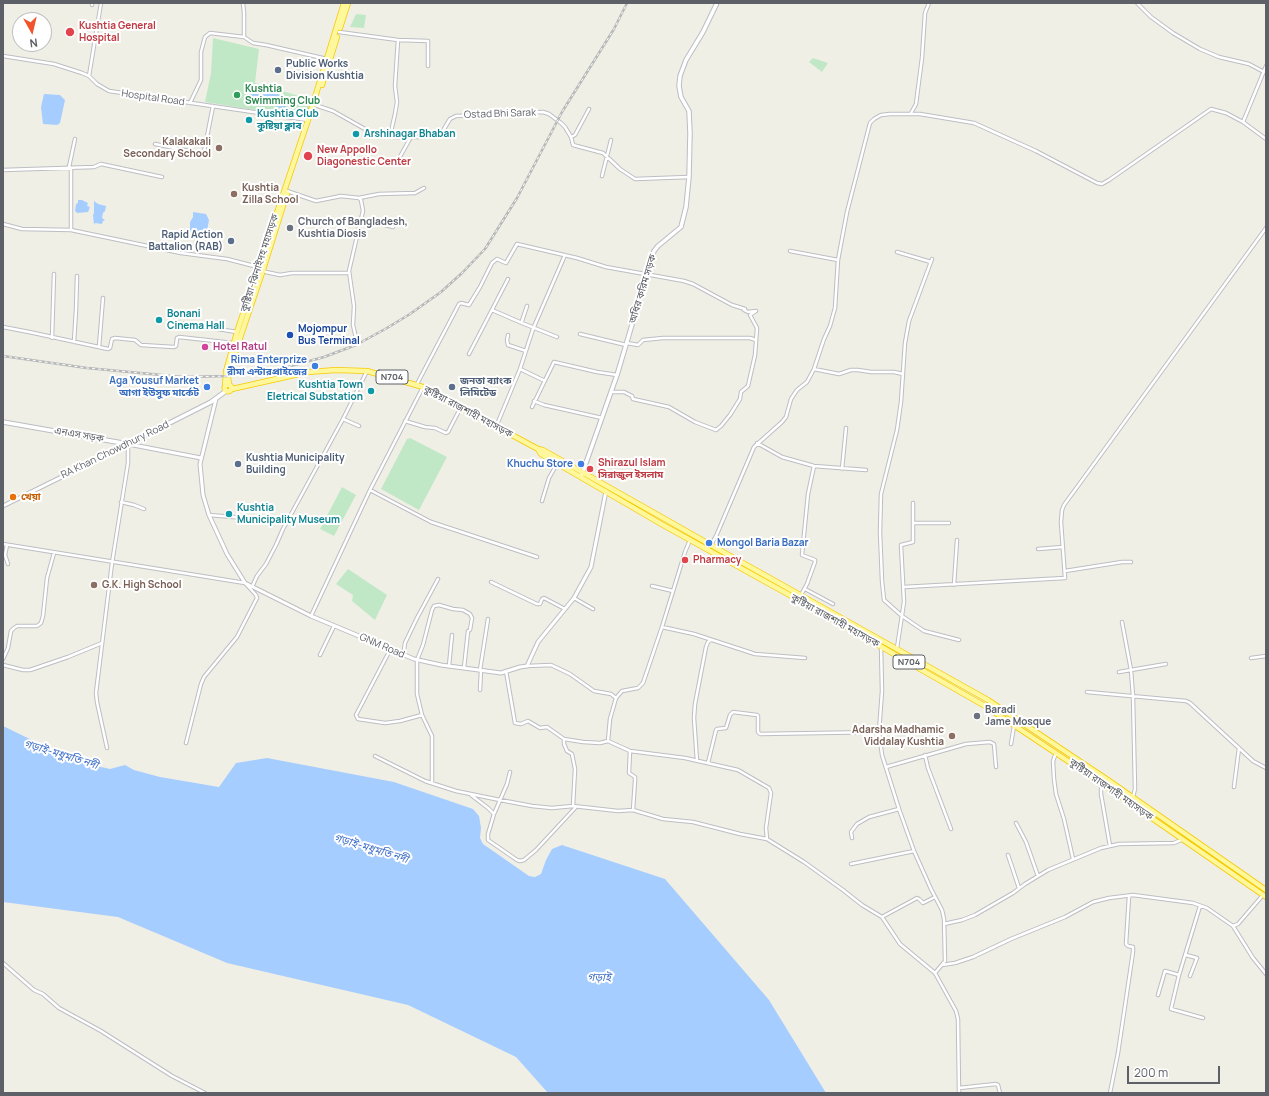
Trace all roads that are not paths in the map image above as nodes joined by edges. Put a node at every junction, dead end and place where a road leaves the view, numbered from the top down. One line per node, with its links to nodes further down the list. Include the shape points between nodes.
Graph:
1 (101, 3): 16 (street)
2 (243, 3): 9 (street)
3 (344, 3): 12 (highway, কুষ্টিয়া-ঝিনাইদহ মহাসড়ক)
4 (348, 3): 8 (highway, কুষ্টিয়া-ঝিনাইদহ মহাসড়ক)
5 (717, 3): 39 (main road, অধির করিম সড়ক, via 680,76 681,97 689,111)
6 (928, 3): 22 (street, via 916,104)
7 (1137, 3): 15 (street, via 1151,17 1200,49 1219,57 1249,64)
8 (339, 32): 10 (street); 12 (highway, কুষ্টিয়া-ঝিনাইদহ মহাসড়ক)
9 (244, 37): 12 (street, via 253,43); 18 (street, via 210,33 205,37 201,52 201,80)
10 (398, 40): 13 (street, via 428,41); 25 (street, via 395,86 397,102)
11 (3, 56): 16 (street, Hospital Road, via 54,64)
12 (328, 60): 17 (highway, কুষ্টিয়া-ঝিনাইদহ মহাসড়ক)
13 (428, 66)
14 (1266, 66): 15 (street)
15 (1264, 72): 24 (street)
16 (90, 76): 18 (street, Hospital Road, via 109,92)
17 (318, 93): 19 (highway, কুষ্টিয়া-ঝিনাইদহ মহাসড়ক); 23 (highway, কুষ্টিয়া-ঝিনাইদহ মহাসড়ক)
18 (190, 103): 20 (street, Hospital Road)
19 (315, 105): 23 (highway, কুষ্টিয়া-ঝিনাইদহ মহাসড়ক); 25 (street, Ostad Bhi Sarak, via 333,111 372,133)
20 (213, 106): 23 (street, Hospital Road); 31 (street, via 204,152)
21 (589, 109): 27 (street, via 575,135)
22 (910, 114): 24 (street, via 974,123 1102,184 1211,109); 51 (street, via 881,115 870,123 847,212)
23 (309, 120): 33 (highway, কুষ্টিয়া-ঝিনাইদহ মহাসড়ক)
24 (1243, 122): 29 (street)
25 (390, 136): 26 (street, Ostad Bhi Sarak)
26 (411, 137): 27 (street, Ostad Bhi Sarak, via 441,134 450,119 456,116 542,112 561,123); 34 (street)
27 (571, 137): 32 (street, Ostad Bhi Sarak, via 572,145 603,153)
28 (75, 139): 35 (street)
29 (1266, 139)
30 (611, 140): 32 (street)
31 (155, 144)
32 (608, 157): 37 (street); 39 (street, via 635,179)
33 (296, 161): 41 (highway, কুষ্টিয়া-ঝিনাইদহ মহাসড়ক); 52 (highway, কুষ্টিয়া-ঝিনাইদহ মহাসড়ক)
34 (397, 162)
35 (70, 167): 36 (street); 38 (street, via 94,167 101,164); 47 (street)
36 (3, 170)
37 (602, 176)
38 (162, 177)
39 (689, 178): 55 (main road, অধির করিম সড়ক, via 681,228 654,251)
40 (424, 188): 42 (street, via 415,193 379,194)
41 (287, 191): 42 (street, via 316,201 341,196); 52 (highway, কুষ্টিয়া-ঝিনাইদহ মহাসড়ক)
42 (359, 198): 43 (street, via 362,204)
43 (361, 219): 45 (street); 53 (street)
44 (3, 224): 47 (street, via 22,229)
45 (393, 227)
46 (1266, 228): 128 (street, via 1064,505 1061,522)
47 (71, 230): 52 (street, via 153,248 227,259)
48 (790, 251): 51 (street)
49 (897, 252): 83 (street, via 931,260 909,321)
50 (565, 255): 55 (street, via 606,267); 65 (street); 86 (street, via 520,244 515,246 506,263 494,260 469,305 459,304)
51 (838, 260): 81 (street, via 835,308)
52 (261, 269): 53 (street, via 280,275); 61 (highway, কুষ্টিয়া-ঝিনাইদহ মহাসড়ক)
53 (349, 273): 71 (street)
54 (54, 274): 70 (street)
55 (647, 274): 72 (street, via 693,284 748,312 756,311 750,315 757,328); 75 (main road, অধির করিম সড়ক)
56 (76, 276): 73 (street)
57 (508, 279): 60 (street)
58 (103, 298): 76 (street)
59 (527, 306): 63 (street)
60 (492, 310): 63 (street); 78 (street)
61 (244, 316): 66 (highway, কুষ্টিয়া-ঝিনাইদহ মহাসড়ক); 79 (highway, কুষ্টিয়া-ঝিনাইদহ মহাসড়ক)
62 (173, 322): 66 (street)
63 (522, 324): 65 (street)
64 (3, 327): 70 (street)
65 (533, 329): 69 (street); 77 (street)
66 (237, 332): 74 (highway, কুষ্টিয়া-ঝিনাইদহ মহাসড়ক)
67 (580, 334): 75 (street)
68 (508, 335): 77 (street, via 508,345)
69 (557, 337)
70 (52, 338): 73 (street)
71 (356, 338)
72 (756, 340): 75 (street, via 663,338 643,340 638,345); 89 (street, via 748,386 741,392 740,399 730,415 716,430 695,422 669,407 633,399 624,392)
73 (74, 342): 76 (street)
74 (233, 344): 76 (street, via 179,337 174,347 141,345 135,340 115,338 112,339 109,349); 79 (highway, কুষ্টিয়া-ঝিনাইদহ মহাসড়ক)
75 (626, 344): 84 (main road, অধির করিম সড়ক)
76 (100, 347)
77 (526, 351): 80 (street)
78 (469, 354)
79 (232, 355): 88 (highway, কুষ্টিয়া-ঝিনাইদহ মহাসড়ক)
80 (520, 369): 85 (street); 99 (street)
81 (814, 369): 83 (street, via 839,374 851,370); 101 (street, via 807,382 791,399 782,422)
82 (367, 371): 86 (highway, কুষ্টিয়া রাজশাহী মহাসড়ক / N704); 88 (highway, কুষ্টিয়া রাজশাহী মহাসড়ক / N704, via 308,372 274,381); 95 (street)
83 (903, 374): 153 (street, via 897,430 880,502 883,597)
84 (617, 375): 85 (street, via 554,362); 89 (main road, অধির করিম সড়ক)
85 (545, 381): 91 (street)
86 (417, 384): 87 (highway, কুষ্টিয়া রাজশাহী মহাসড়ক / N704)
87 (423, 387): 92 (highway, কুষ্টিয়া রাজশাহী মহাসড়ক / N704); 96 (street)
88 (228, 388): 90 (main road, RA Khan Chowdhury Road)
89 (612, 392): 94 (main road, অধির করিম সড়ক)
90 (216, 399): 102 (main road, RA Khan Chowdhury Road); 104 (street, GNM Road)
91 (534, 401): 93 (street); 94 (street)
92 (461, 407): 96 (street, via 446,433); 99 (highway, কুষ্টিয়া রাজশাহী মহাসড়ক / N704)
93 (532, 408)
94 (603, 418): 109 (main road, অধির করিম সড়ক)
95 (343, 419): 98 (street); 142 (street)
96 (405, 421): 110 (street)
97 (3, 422): 102 (main road, এনএস সড়ক)
98 (359, 426)
99 (496, 427): 103 (highway, কুষ্টিয়া রাজশাহী মহাসড়ক / N704)
100 (846, 428): 107 (street)
101 (757, 443): 106 (street, via 782,457); 127 (street)
102 (128, 444): 104 (street, এনএস সড়ক); 113 (street, via 128,463); 115 (street, RA Khan Chowdhury Road)
103 (538, 449): 105 (highway, কুষ্টিয়া রাজশাহী মহাসড়ক / N704, via 541,454); 109 (highway, কুষ্টিয়া রাজশাহী মহাসড়ক / N704, via 544,450)
104 (201, 458): 117 (street, GNM Road, via 203,495)
105 (557, 463): 109 (highway, কুষ্টিয়া রাজশাহী মহাসড়ক / N704); 112 (street)
106 (814, 466): 107 (street); 145 (street, via 808,494 802,555 815,562)
107 (842, 469): 108 (street)
108 (866, 470)
109 (582, 475): 111 (highway, কুষ্টিয়া রাজশাহী মহাসড়ক / N704); 121 (highway, কুষ্টিয়া রাজশাহী মহাসড়ক / N704)
110 (370, 490): 131 (street, via 430,522); 152 (street)
111 (606, 491): 122 (highway, কুষ্টিয়া রাজশাহী মহাসড়ক / N704); 148 (street, via 591,567)
112 (542, 501)
113 (121, 502): 116 (street); 133 (street)
114 (913, 503): 120 (street)
115 (3, 506)
116 (144, 509)
117 (209, 515): 118 (street); 138 (street, GNM Road)
118 (268, 520)
119 (949, 523): 120 (street)
120 (913, 524): 143 (street, via 913,542 901,545)
121 (700, 539): 125 (highway); 127 (highway, কুষ্টিয়া রাজশাহী মহাসড়ক / N704)
122 (690, 540): 125 (highway, কুষ্টিয়া রাজশাহী মহাসড়ক / N704); 146 (street)
123 (957, 540): 140 (street)
124 (3, 544): 126 (street)
125 (697, 544): 144 (highway, কুষ্টিয়া রাজশাহী মহাসড়ক / N704)
126 (8, 545): 130 (street); 134 (street, via 5,555)
127 (711, 545): 139 (highway, কুষ্টিয়া রাজশাহী মহাসড়ক / N704)
128 (1063, 547): 129 (street); 135 (street)
129 (1038, 550)
130 (54, 553): 133 (street); 172 (street, via 47,578 41,623 37,626 14,628)
131 (537, 557)
132 (1131, 562): 135 (street)
133 (112, 563): 138 (street); 162 (street)
134 (8, 564)
135 (1065, 571): 140 (street, via 1064,579)
136 (438, 579): 167 (street)
137 (492, 582): 150 (street, via 537,604 544,598)
138 (245, 583): 142 (street, GNM Road); 195 (street, via 257,598 237,637 204,677)
139 (781, 583): 144 (highway); 147 (highway, কুষ্টিয়া রাজশাহী মহাসড়ক / N704)
140 (954, 585): 143 (street)
141 (652, 586): 146 (street)
142 (252, 587): 152 (street, GNM Road)
143 (904, 587): 153 (street)
144 (778, 588): 156 (highway, কুষ্টিয়া রাজশাহী মহাসড়ক / N704)
145 (805, 589): 147 (street); 149 (street)
146 (673, 591): 158 (street)
147 (801, 595): 156 (highway, কুষ্টিয়া রাজশাহী মহাসড়ক / N704)
148 (574, 598): 150 (street); 151 (street)
149 (833, 604)
150 (565, 609): 178 (street, via 538,642)
151 (593, 609)
152 (312, 616): 157 (street, GNM Road)
153 (902, 616): 161 (street, via 924,631); 164 (street)
154 (488, 619): 180 (street)
155 (1122, 622): 181 (street)
156 (850, 625): 163 (highway, কুষ্টিয়া রাজশাহী মহাসড়ক / N704); 164 (highway, কুষ্টিয়া রাজশাহী মহাসড়ক / N704)
157 (334, 626): 165 (street, GNM Road); 166 (street)
158 (662, 627): 160 (street); 187 (street, via 641,686 634,690 622,691)
159 (452, 635): 177 (street)
160 (711, 640): 169 (street, via 755,654); 203 (street, via 706,647 695,704)
161 (959, 640)
162 (102, 643): 176 (street, via 30,670); 197 (street, via 96,693)
163 (880, 646): 174 (highway, কুষ্টিয়া রাজশাহী মহাসড়ক / N704); 192 (street, via 882,691)
164 (897, 648): 170 (highway, কুষ্টিয়া রাজশাহী মহাসড়ক / N704)
165 (390, 650): 167 (street, GNM Road); 189 (street, via 356,715 358,719 385,723)
166 (320, 654)
167 (401, 654): 173 (street, GNM Road)
168 (1266, 656): 171 (street)
169 (805, 658)
170 (914, 658): 174 (highway); 188 (highway, কুষ্টিয়া রাজশাহী মহাসড়ক / N704)
171 (1251, 658)
172 (3, 659)
173 (418, 660): 177 (street, GNM Road); 179 (street, via 432,610 434,606 439,605 463,610 472,618); 189 (street, via 417,694)
174 (911, 663): 190 (highway, কুষ্টিয়া রাজশাহী মহাসড়ক / N704)
175 (1166, 664): 181 (street)
176 (3, 665)
177 (449, 666): 179 (street, GNM Road)
178 (527, 666): 182 (street, GNM Road); 187 (street, via 551,665 570,674 594,691 611,694)
179 (464, 668): 180 (street, GNM Road)
180 (481, 670): 182 (street, GNM Road); 184 (street)
181 (1131, 670): 183 (street); 186 (street)
182 (506, 671): 193 (street, via 515,723 528,721 540,728 547,727)
183 (1119, 672)
184 (480, 690)
185 (1087, 692): 186 (street)
186 (1133, 696): 198 (street, via 1186,700); 215 (street)
187 (616, 698): 194 (street, via 610,719)
188 (1012, 714): 190 (highway); 212 (highway, কুষ্টিয়া রাজশাহী মহাসড়ক / N704)
189 (423, 715): 209 (street, via 432,736)
190 (1008, 720): 191 (highway, কুষ্টিয়া রাজশাহী মহাসড়ক / N704)
191 (1014, 724): 196 (street); 200 (highway, কুষ্টিয়া রাজশাহী মহাসড়ক / N704)
192 (879, 732): 204 (street, via 760,734 756,715 732,712 726,728 716,730); 205 (street)
193 (564, 739): 194 (street, via 600,743); 217 (street, via 567,751 572,754 574,765)
194 (608, 741): 199 (street)
195 (186, 743)
196 (1011, 744)
197 (107, 748)
198 (1239, 748): 207 (street, via 1253,761); 211 (street)
199 (630, 750): 203 (street); 219 (street, via 629,773 635,777)
200 (1056, 752): 210 (highway, কুষ্টিয়া রাজশাহী মহাসড়ক / N704); 229 (street, via 1053,761 1056,794)
201 (924, 755): 205 (street); 206 (street, via 966,744 990,742 994,744); 222 (street)
202 (375, 756): 209 (street)
203 (697, 761): 204 (street)
204 (708, 763): 224 (street, via 738,770 769,788 771,793)
205 (886, 767): 218 (street)
206 (996, 767)
207 (1266, 768)
208 (510, 772): 216 (street)
209 (432, 783): 213 (street)
210 (1104, 785): 214 (highway, কুষ্টিয়া রাজশাহী মহাসড়ক / N704); 226 (street, via 1101,792)
211 (1234, 787)
212 (1120, 789): 214 (highway); 215 (highway, কুষ্টিয়া রাজশাহী মহাসড়ক / N704)
213 (469, 793): 216 (street); 220 (street)
214 (1117, 794): 225 (highway, কুষ্টিয়া রাজশাহী মহাসড়ক / N704)
215 (1133, 798): 233 (highway, কুষ্টিয়া রাজশাহী মহাসড়ক / N704)
216 (500, 800): 217 (street, via 552,808); 220 (street)
217 (575, 807): 219 (street); 220 (street, via 536,850 520,861 488,840)
218 (899, 809): 223 (street, via 856,824 851,832); 227 (street)
219 (633, 810): 224 (street, via 663,819 693,822)
220 (494, 814)
221 (1016, 823): 231 (street)
222 (950, 829)
223 (852, 838)
224 (767, 839): 238 (street)
225 (1181, 840): 226 (street, via 1159,845); 235 (highway, কুষ্টিয়া রাজশাহী মহাসড়ক / N704)
226 (1110, 846): 229 (street)
227 (914, 851): 230 (street); 236 (street)
228 (1008, 855): 232 (street)
229 (1074, 859): 231 (street)
230 (850, 864)
231 (1038, 876): 232 (street)
232 (1019, 888): 239 (street, via 975,915)
233 (1266, 890)
234 (1129, 896): 237 (street, via 1174,900); 243 (street, via 1093,902 973,957); 254 (street, via 1126,944 1133,947 1133,952)
235 (1265, 896): 240 (street)
236 (935, 897): 238 (street, via 923,904 917,898); 239 (street, via 942,910)
237 (1200, 906): 240 (street); 241 (street)
238 (882, 917): 244 (street, via 900,944)
239 (944, 924): 243 (street, via 945,957)
240 (1233, 926): 245 (street)
241 (1186, 955): 246 (street); 247 (street, via 1197,958)
242 (3, 963): 251 (street, via 59,1008)
243 (942, 965): 244 (street)
244 (934, 973): 250 (street, via 958,1019)
245 (1266, 974)
246 (1179, 975): 248 (street, via 1164,971); 249 (street, via 1171,1009)
247 (1190, 976)
248 (1158, 995)
249 (1203, 1018)
250 (959, 1088): 252 (street); 253 (street, via 996,1084)
251 (205, 1093)
252 (959, 1093)
253 (1000, 1093)
254 (1110, 1093)

